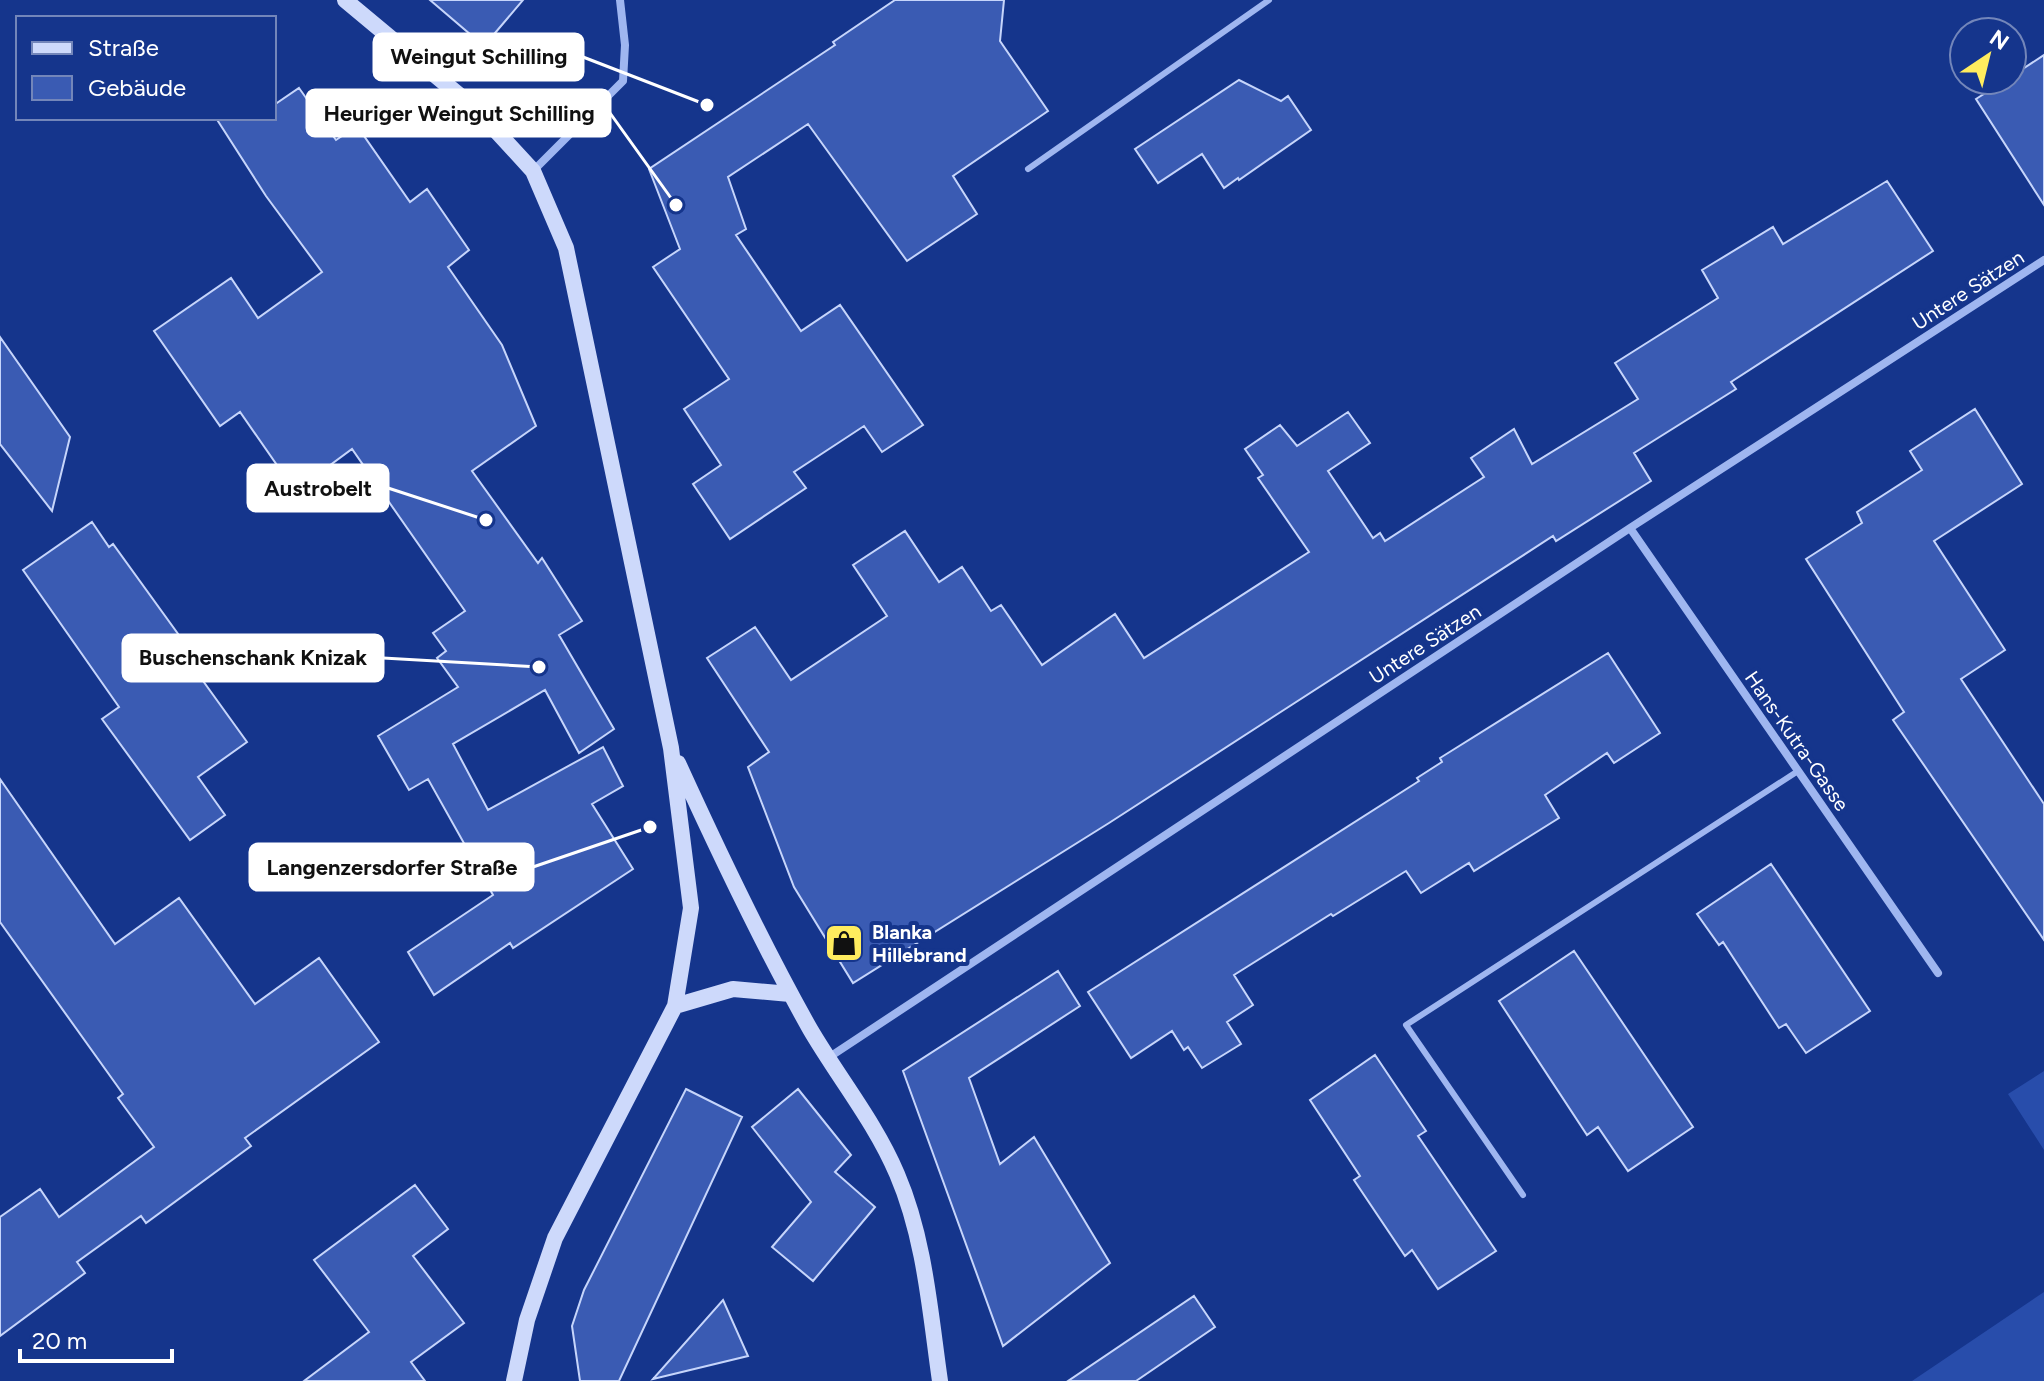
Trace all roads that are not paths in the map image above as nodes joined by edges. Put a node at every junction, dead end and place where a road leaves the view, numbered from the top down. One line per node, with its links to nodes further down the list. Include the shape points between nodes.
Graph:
1 (345, 0): 5 (main road, via 477,110)
2 (620, 0): 5 (street, via 623,81)
3 (1269, 0): 4 (lane)
4 (1028, 169)
5 (533, 171): 8 (main road, via 566,248)
6 (2044, 260): 7 (street, Untere Sätzen)
7 (1630, 528): 9 (street, Hans-Kutra-Gasse); 13 (street, Untere Sätzen)
8 (671, 748): 11 (main road); 12 (main road, via 691,908)
9 (1798, 771): 10 (street, Hans-Kutra-Gasse); 14 (lane, via 1406,1025)
10 (1938, 973)
11 (790, 994): 12 (main road, via 733,989); 13 (main road)
12 (675, 1006): 15 (main road, via 555,1238 527,1320)
13 (827, 1059): 16 (main road, via 879,1138 912,1215)
14 (1523, 1195)
15 (514, 1381)
16 (940, 1381)

